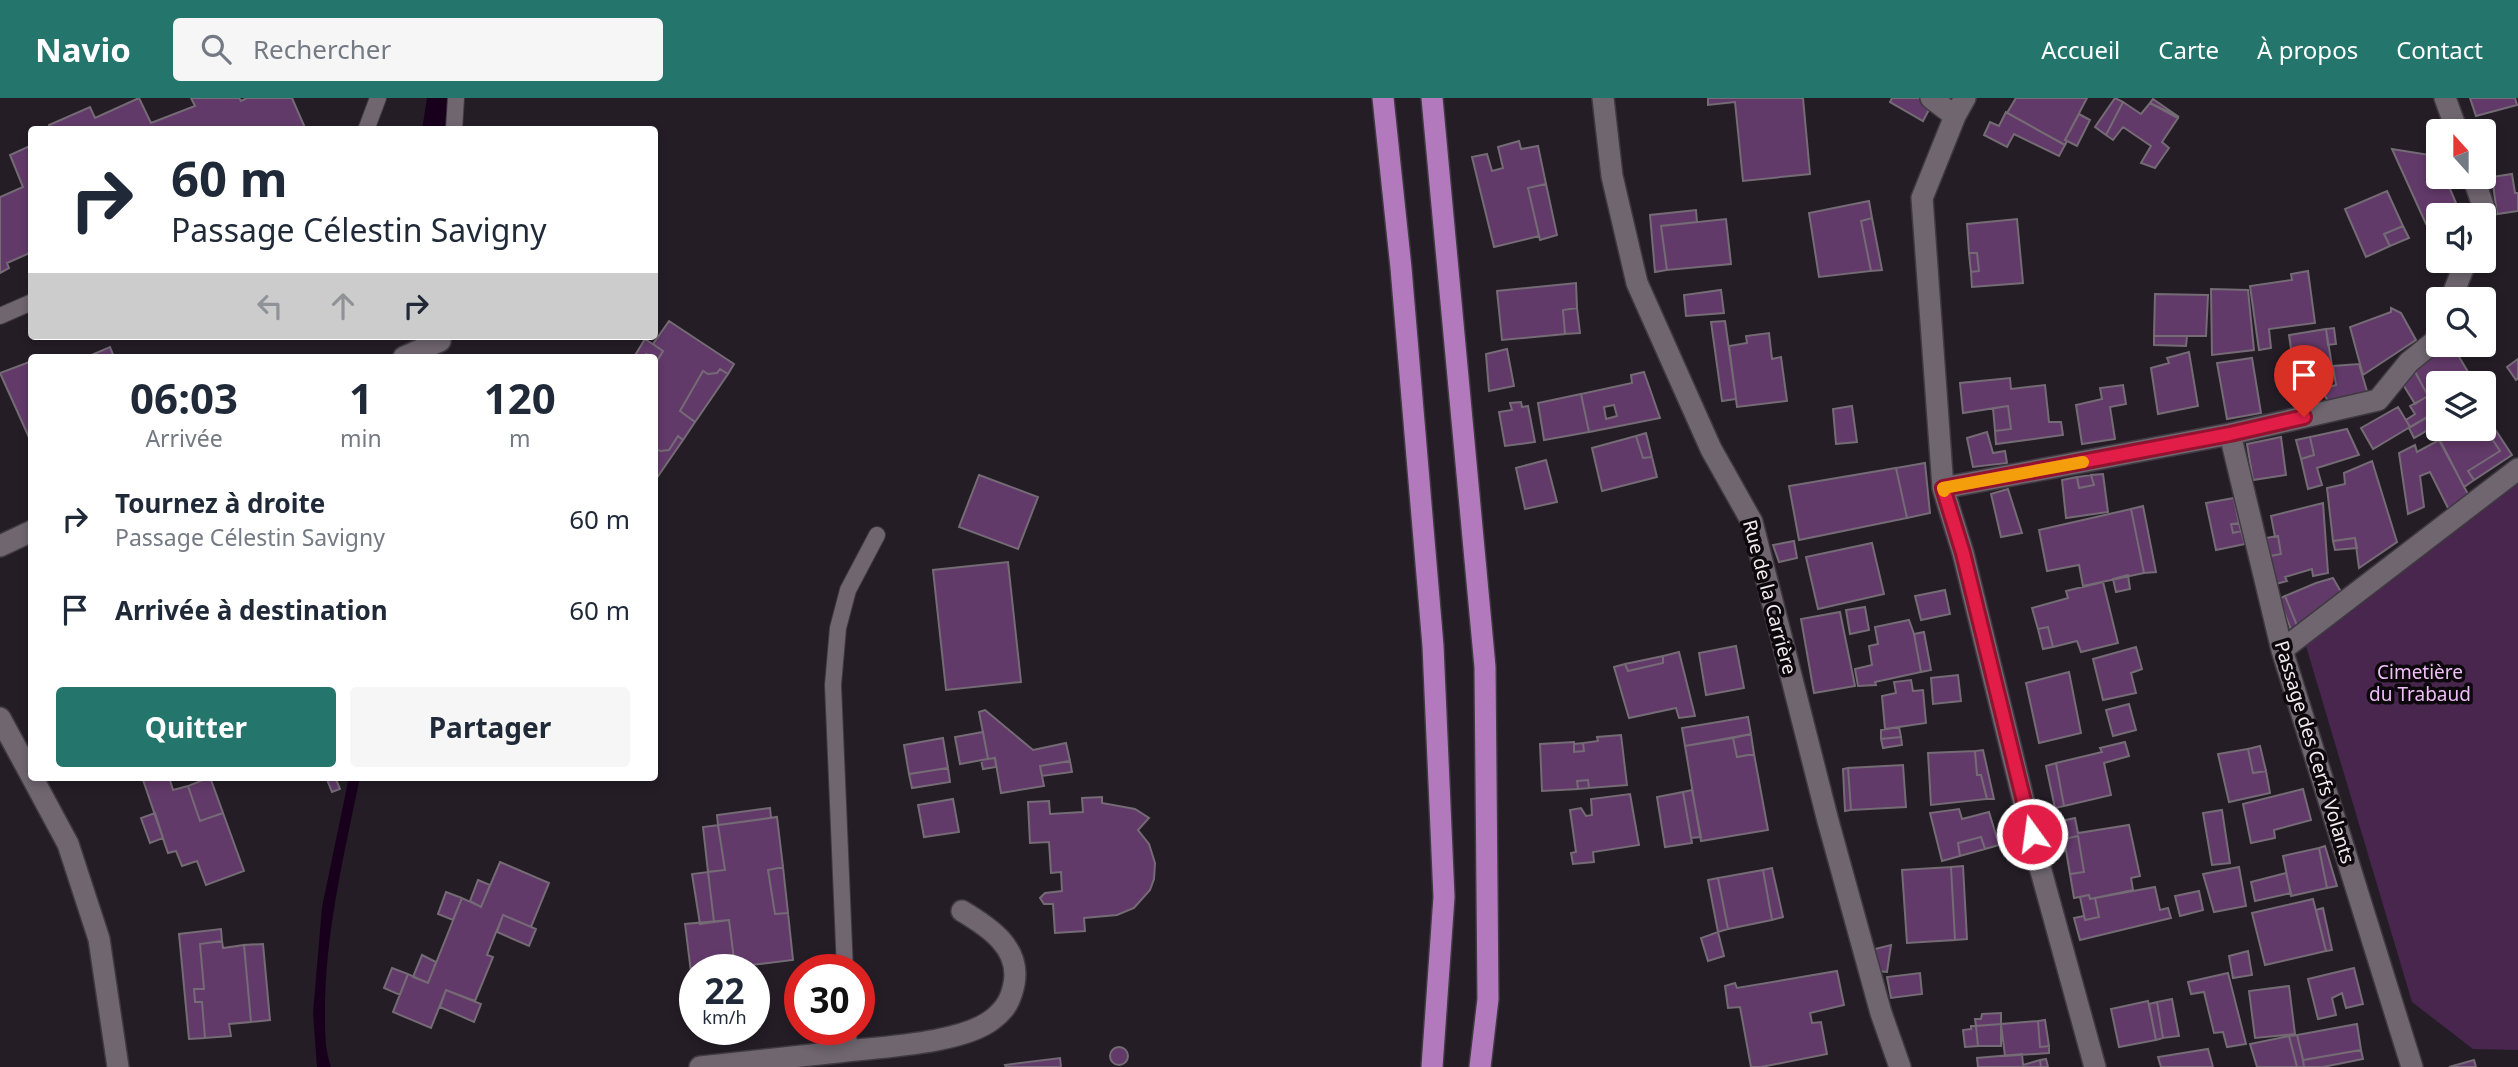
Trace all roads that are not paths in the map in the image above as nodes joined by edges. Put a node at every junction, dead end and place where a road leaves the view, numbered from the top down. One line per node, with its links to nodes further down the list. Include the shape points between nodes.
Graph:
1 (378, 98): 10 (lane)
2 (456, 98): 11 (lane)
3 (1383, 98): 33 (highway, via 1433,646 1444,897)
4 (1432, 98): 34 (highway, via 1485,667 1488,999)
5 (1603, 98): 35 (street, Rue de la Carrière, via 1612,176 1637,283 1711,449 1752,522 1828,821)
6 (1931, 98): 8 (street)
7 (2445, 98): 9 (street)
8 (1960, 107): 19 (street, via 1922,198)
9 (2453, 119)
10 (368, 126)
11 (454, 126)
12 (28, 304): 13 (lane)
13 (0, 316)
14 (436, 340): 16 (street)
15 (2426, 348): 17 (street, via 2378,400)
16 (410, 354)
17 (2230, 434): 19 (street); 23 (street, Passage des Cerfs Volants)
18 (2518, 469): 23 (street)
19 (1943, 488): 36 (street)
20 (28, 533): 22 (street)
21 (877, 535): 28 (lane, via 848,590 838,628 833,685)
22 (0, 546)
23 (2282, 650): 37 (street, Passage des Cerfs Volants)
24 (0, 718): 25 (street)
25 (28, 770)
26 (34, 781): 31 (street, via 68,844 99,939)
27 (962, 911): 30 (street, via 987,927 1010,951 1016,976 1011,1000 992,1020 968,1032)
28 (844, 954)
29 (849, 1045): 30 (lane)
30 (849, 1051): 32 (street)
31 (117, 1067)
32 (700, 1067)
33 (1432, 1067)
34 (1480, 1067)
35 (1900, 1067)
36 (2095, 1067)
37 (2412, 1067)

